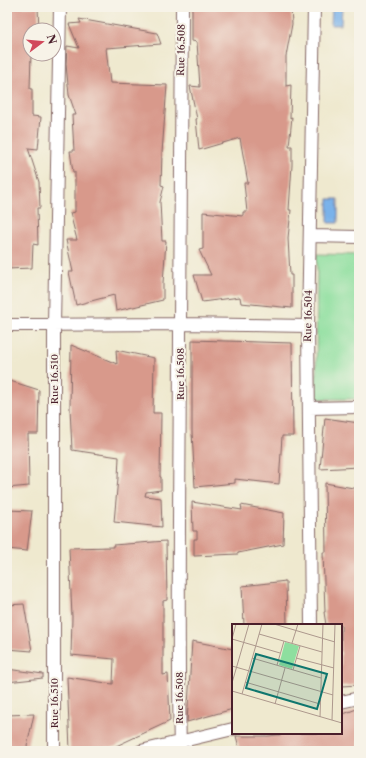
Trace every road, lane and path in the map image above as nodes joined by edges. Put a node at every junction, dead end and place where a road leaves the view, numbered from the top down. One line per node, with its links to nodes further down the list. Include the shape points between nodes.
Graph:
1 (60, 7): 8 (street, Rue 16.510)
2 (182, 7): 7 (street, Rue 16.508)
3 (314, 7): 4 (street, Rue 16.504)
4 (310, 236): 5 (street); 9 (street, Rue 16.504)
5 (359, 237)
6 (7, 324): 8 (street)
7 (180, 324): 8 (street); 9 (street); 16 (street, Rue 16.508)
8 (54, 325): 17 (street, Rue 16.510)
9 (308, 326): 11 (street, Rue 16.504)
10 (359, 407): 11 (street)
11 (309, 408): 12 (street, Rue 16.504)
12 (311, 624)
13 (359, 698): 14 (street)
14 (342, 702)
15 (232, 729): 16 (street)
16 (180, 746): 18 (street)
17 (54, 751)
18 (141, 751)

